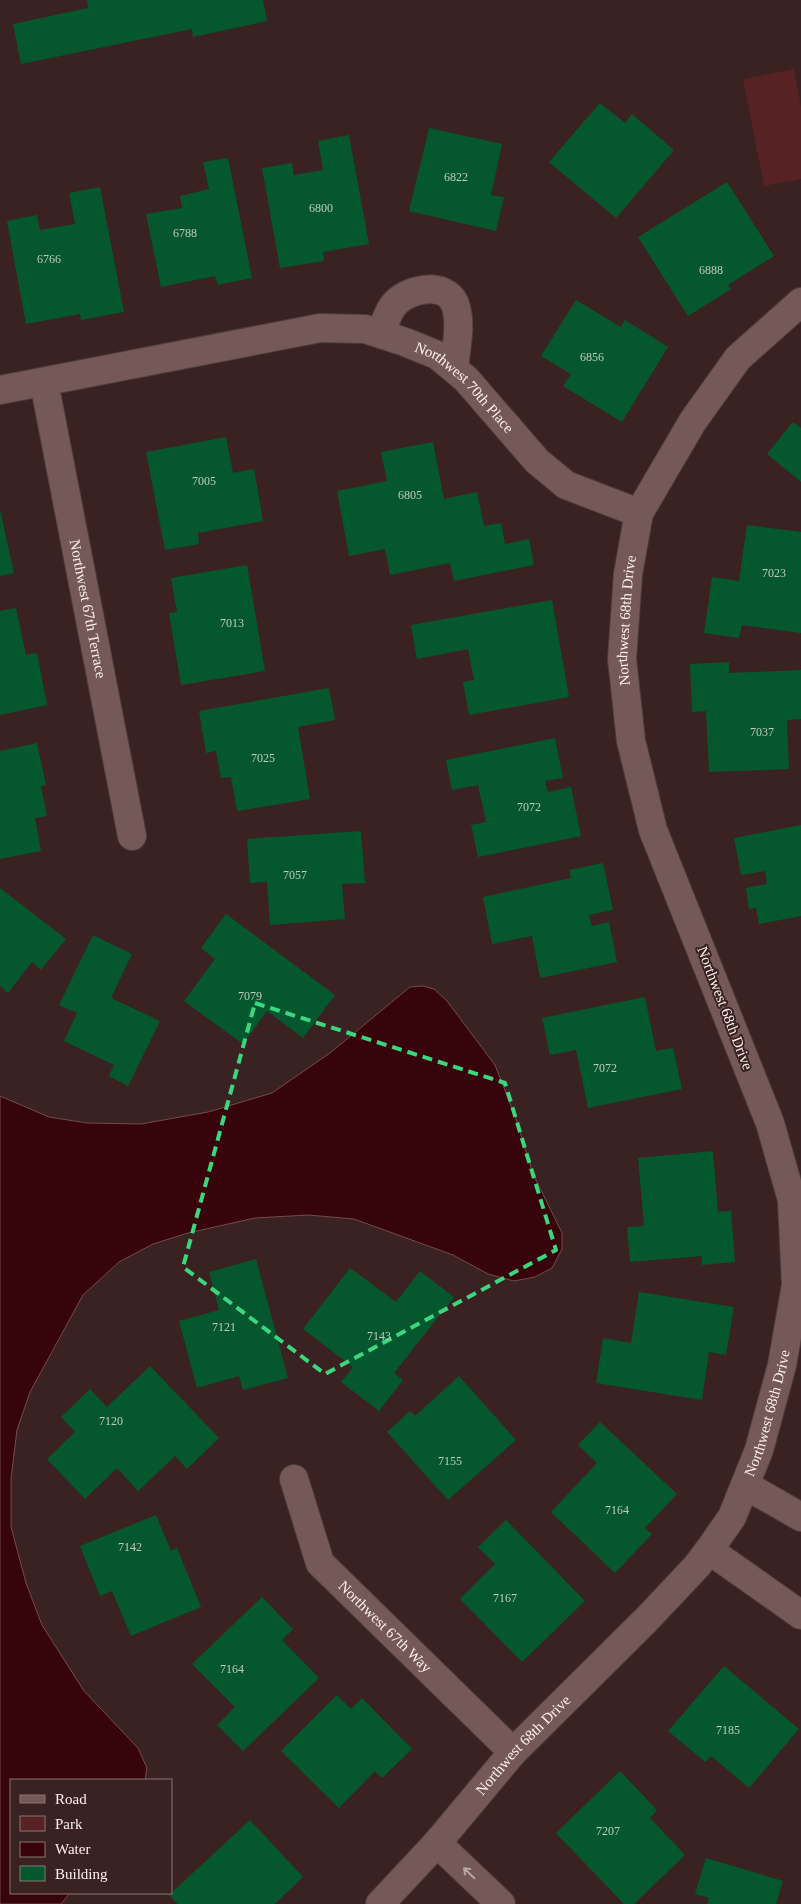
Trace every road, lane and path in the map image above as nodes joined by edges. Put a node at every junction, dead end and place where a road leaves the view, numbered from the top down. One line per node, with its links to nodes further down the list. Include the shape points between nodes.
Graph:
1 (801, 302): 6 (street, via 738,358 692,421)
2 (381, 334): 3 (street, Northwest 70th Place, via 437,355); 3 (street, via 393,305 406,295 432,288 446,293 454,302 457,315); 4 (street, Northwest 70th Place, via 365,329 320,328)
3 (454, 368): 6 (street, Northwest 70th Place, via 537,461 566,485)
4 (44, 382): 5 (street, Northwest 70th Place); 7 (street, Northwest 67th Terrace)
5 (0, 390)
6 (639, 513): 9 (street, Northwest 68th Drive, via 628,574 622,659 631,741 653,830 770,1123 792,1200 796,1285 782,1365 759,1450)
7 (132, 836)
8 (294, 1479): 13 (street, Northwest 67th Way, via 320,1563)
9 (745, 1485): 10 (street); 11 (street, Northwest 68th Drive, via 732,1517)
10 (801, 1517)
11 (709, 1550): 12 (street); 13 (street, Northwest 68th Drive, via 646,1620)
12 (801, 1615)
13 (513, 1752): 14 (street, Northwest 68th Drive)
14 (437, 1843): 15 (street, Northwest 68th Drive); 16 (street, one-way to 14)
15 (382, 1903)
16 (501, 1904)

